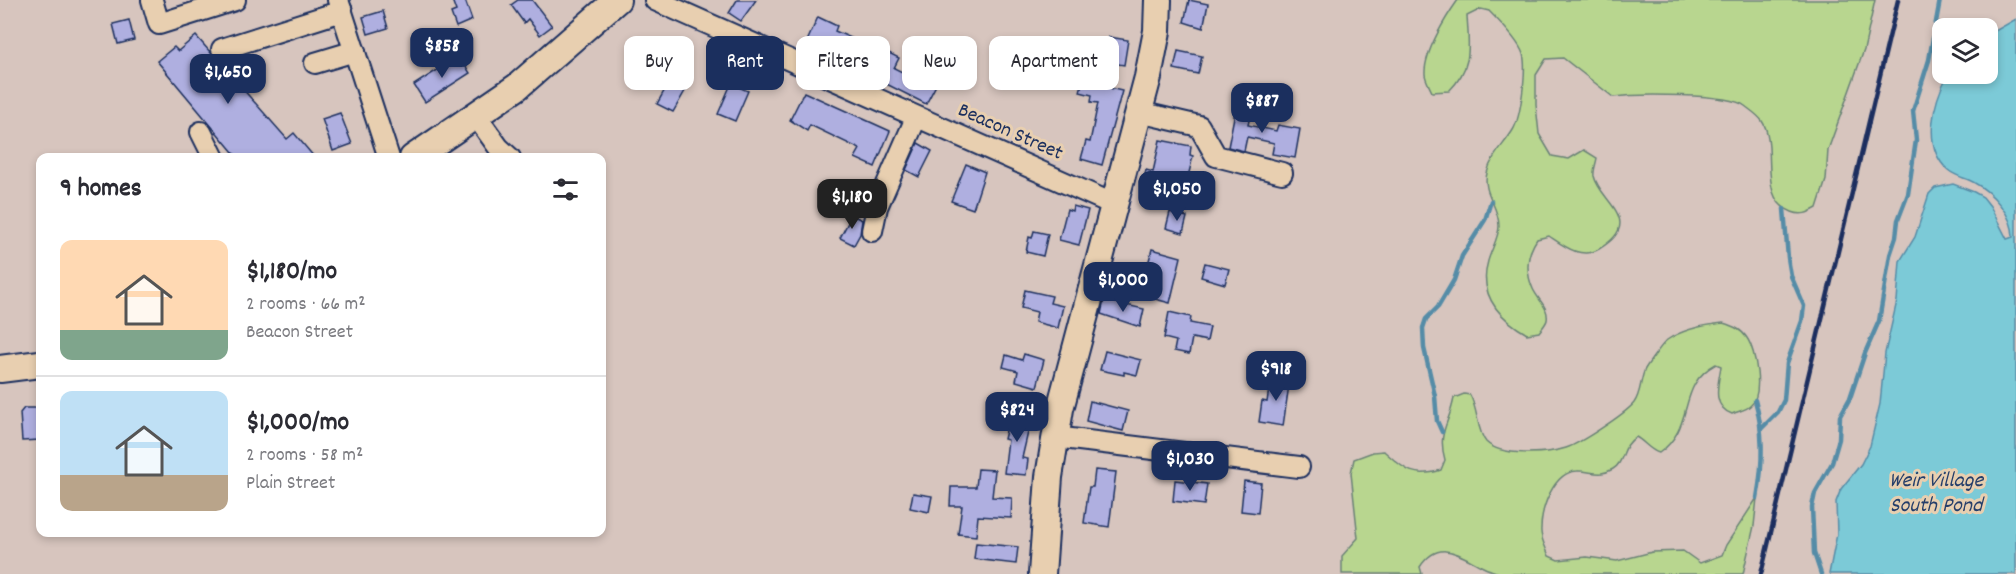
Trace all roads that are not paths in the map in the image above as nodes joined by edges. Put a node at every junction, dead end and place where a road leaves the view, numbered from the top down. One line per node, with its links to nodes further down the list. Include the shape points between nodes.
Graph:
1 (152, 0): 2 (street, via 159,24)
2 (235, 0)
3 (617, 0): 11 (main road, via 540,69)
4 (655, 0): 12 (street, Beacon Street)
5 (1158, 0): 10 (main road, via 1155,48)
6 (340, 5): 7 (street); 8 (street)
7 (222, 49)
8 (354, 51): 9 (street); 15 (street)
9 (315, 63)
10 (1139, 112): 18 (street, via 1199,126 1216,156); 19 (main road)
11 (476, 116): 16 (main road); 17 (street)
12 (916, 118): 19 (street, Beacon Street); 20 (street, via 877,207)
13 (201, 132): 14 (street)
14 (212, 153)
15 (386, 153)
16 (420, 153)
17 (504, 153)
18 (1282, 173)
19 (1115, 206): 23 (main road)
20 (872, 231)
21 (36, 364): 22 (main road)
22 (0, 369)
23 (1055, 437): 24 (street); 25 (main road)
24 (1299, 467)
25 (1042, 574)

